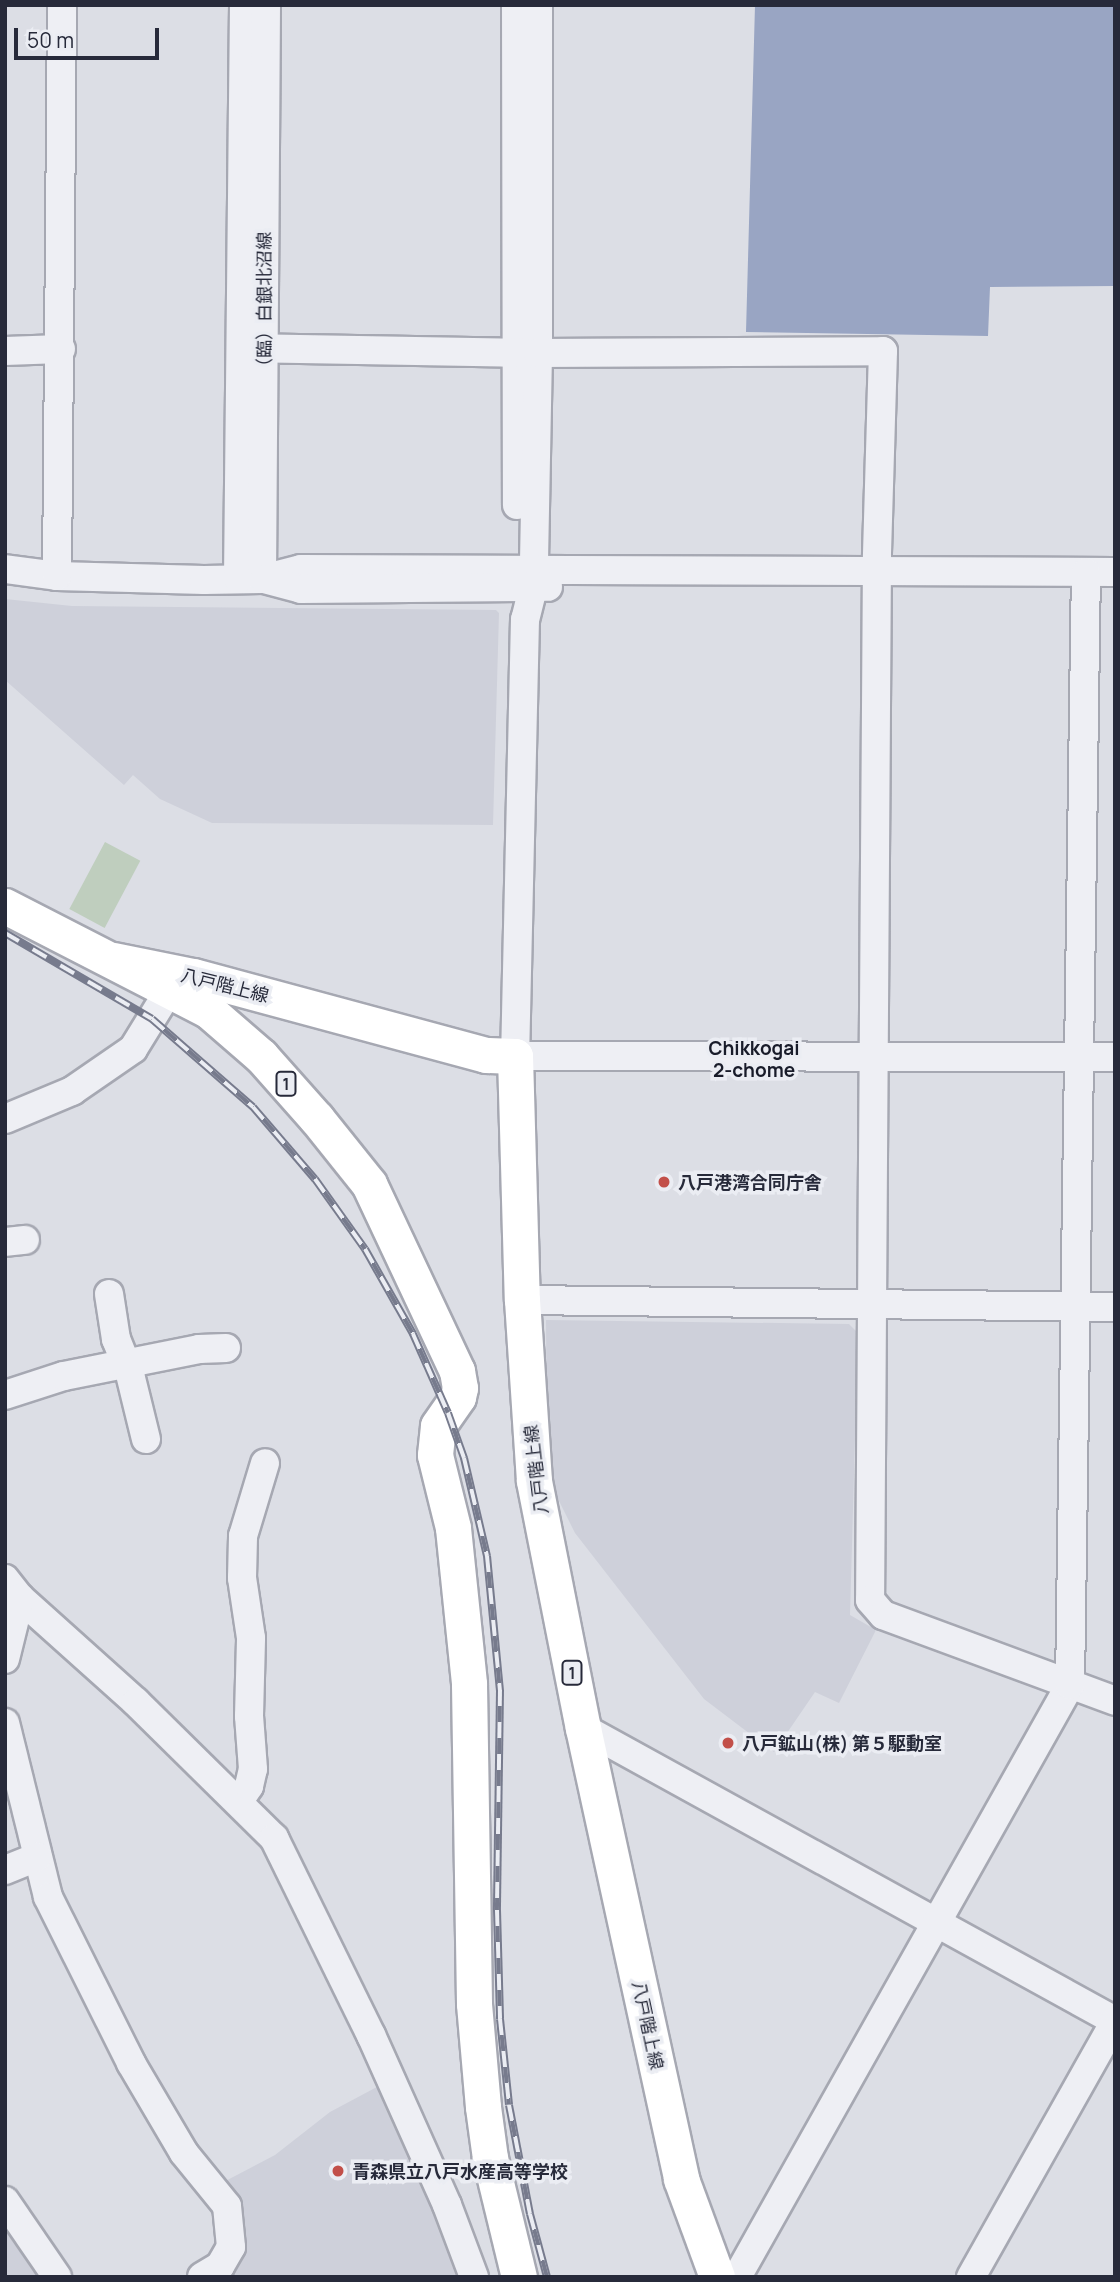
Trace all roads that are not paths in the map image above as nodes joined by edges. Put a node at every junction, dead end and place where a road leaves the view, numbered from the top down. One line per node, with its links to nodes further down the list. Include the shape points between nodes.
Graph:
1 (62, 5): 7 (street)
2 (244, 5): 6 (street, （臨）白銀北沼線)
3 (266, 5): 6 (street, （臨）白銀北沼線)
4 (516, 5): 9 (street)
5 (538, 5): 9 (street)
6 (253, 348): 9 (street); 13 (street, （臨）白銀北沼線)
7 (61, 349): 8 (street); 12 (street)
8 (5, 351)
9 (527, 352): 14 (street); 15 (street, via 883,351)
10 (5, 569): 12 (street)
11 (1115, 572): 16 (street)
12 (57, 576): 13 (street)
13 (250, 579): 14 (street, via 301,589)
14 (525, 579): 15 (street); 21 (street)
15 (878, 580): 16 (street); 22 (street)
16 (1086, 580): 17 (street); 23 (street)
17 (1115, 588)
18 (5, 906): 19 (main road, 八戸階上線 / 1)
19 (113, 960): 20 (main road, 八戸階上線 / 1); 21 (main road, 八戸階上線 / 1, via 193,976 486,1055)
20 (170, 989): 25 (street, via 133,1049 72,1091); 51 (main road, 八戸階上線 / 1, via 209,1011 261,1056 369,1184 457,1371 458,1397 438,1426 435,1455 453,1528 469,1684 474,2004 483,2107)
21 (515, 1056): 22 (street); 27 (main road, 八戸階上線 / 1)
22 (875, 1057): 23 (street); 28 (street)
23 (1081, 1057): 24 (street); 29 (street)
24 (1115, 1057)
25 (5, 1119)
26 (109, 1294): 32 (street)
27 (522, 1300): 28 (street); 41 (main road, 八戸階上線 / 1, via 534,1481)
28 (874, 1305): 29 (street); 38 (street, via 870,1600 883,1615)
29 (1078, 1307): 30 (street); 38 (street)
30 (1115, 1307)
31 (226, 1348): 32 (street)
32 (124, 1364): 33 (street, via 64,1376); 34 (street)
33 (5, 1395)
34 (146, 1439)
35 (265, 1462): 42 (street, via 243,1536 242,1578 251,1638 253,1769)
36 (13, 1588): 37 (street); 42 (street)
37 (5, 1659)
38 (1070, 1685): 39 (street); 45 (street)
39 (1115, 1701)
40 (5, 1723): 43 (street)
41 (583, 1728): 45 (street); 52 (main road, 八戸階上線 / 1, via 681,2179)
42 (239, 1801): 50 (street, via 274,1838 371,2035)
43 (38, 1857): 44 (street); 49 (street, via 48,1897 131,2063 184,2153 227,2206 231,2247 220,2266)
44 (5, 1870)
45 (935, 1923): 46 (street); 53 (street)
46 (1115, 2021): 54 (street)
47 (5, 2200): 48 (street)
48 (57, 2277)
49 (202, 2277)
50 (474, 2277)
51 (519, 2277)
52 (717, 2277)
53 (737, 2277)
54 (971, 2277)

